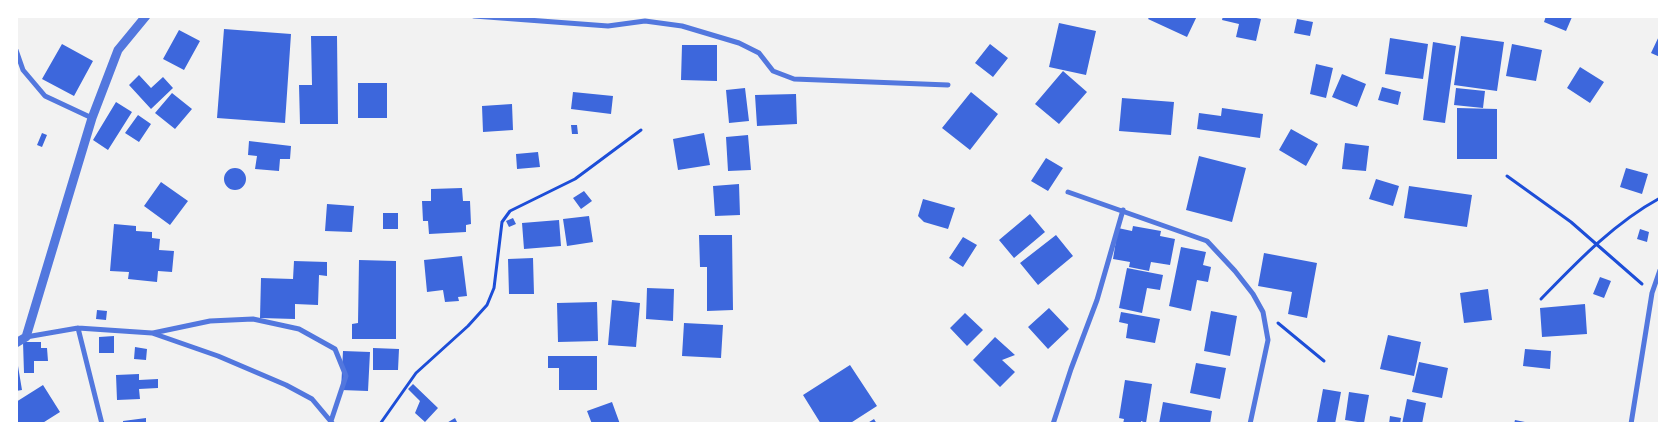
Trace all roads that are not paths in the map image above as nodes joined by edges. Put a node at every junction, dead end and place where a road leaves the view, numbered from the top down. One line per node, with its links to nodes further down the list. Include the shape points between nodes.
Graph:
1 (146, 16): 5 (street, via 118,50)
2 (474, 16): 4 (street, via 608,26 645,21 682,26 739,43 758,53 773,71 794,79)
3 (16, 50): 5 (street, via 23,70 45,96)
4 (948, 85)
5 (92, 118): 11 (street)
6 (1068, 192): 7 (street)
7 (1123, 210): 15 (street, via 1097,300); 16 (street, via 1207,241 1253,294 1263,312 1268,340)
8 (1660, 270): 17 (street, via 1652,293)
9 (78, 328): 10 (street); 11 (street); 14 (street)
10 (152, 333): 13 (street, via 286,385 312,399); 13 (street, via 210,321 253,319 299,329 335,349 346,376)
11 (26, 337): 12 (street)
12 (16, 343)
13 (332, 423)
14 (102, 424)
15 (1053, 424)
16 (1250, 424)
17 (1631, 424)

